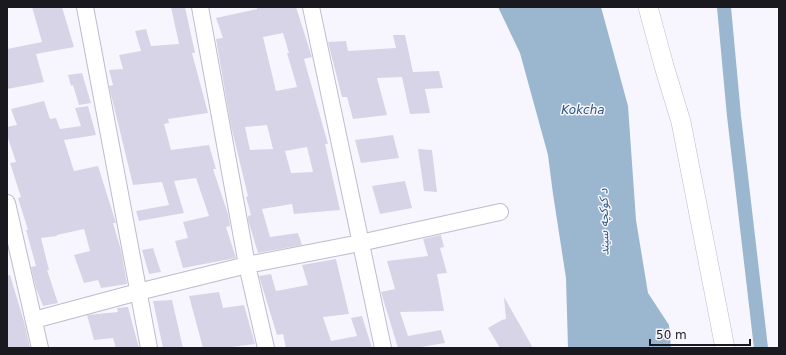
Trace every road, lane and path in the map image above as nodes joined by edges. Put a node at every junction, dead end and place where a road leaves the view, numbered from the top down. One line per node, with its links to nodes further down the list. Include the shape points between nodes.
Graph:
1 (85, 7): 9 (street)
2 (200, 7): 8 (street)
3 (311, 7): 7 (street)
4 (648, 7): 15 (street, via 681,122)
5 (7, 203): 10 (street)
6 (500, 212): 7 (street)
7 (360, 243): 8 (street); 14 (street)
8 (247, 265): 9 (street); 13 (street)
9 (138, 292): 10 (street); 12 (street)
10 (34, 320): 11 (street)
11 (40, 348)
12 (149, 348)
13 (266, 348)
14 (383, 348)
15 (725, 348)

